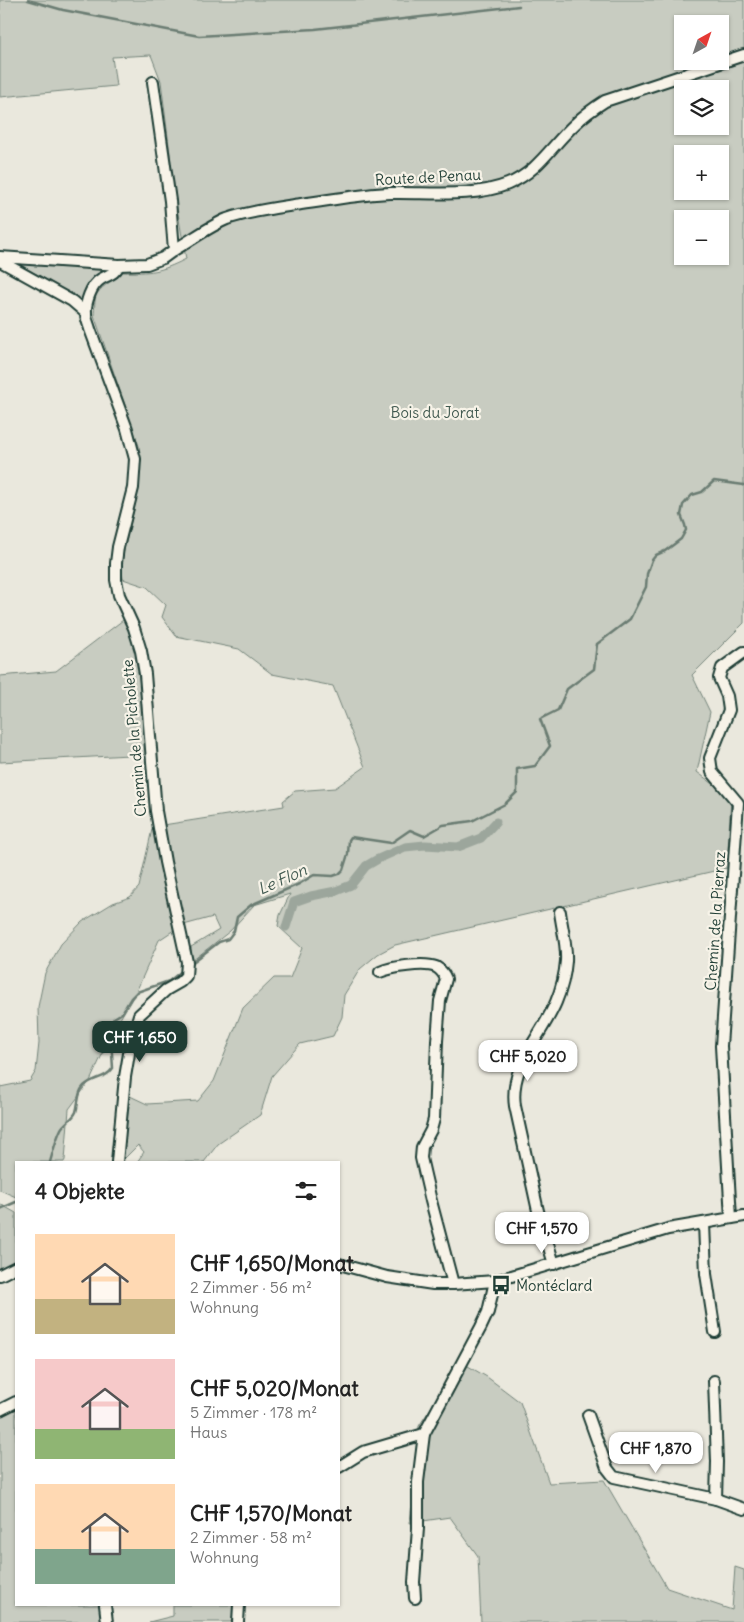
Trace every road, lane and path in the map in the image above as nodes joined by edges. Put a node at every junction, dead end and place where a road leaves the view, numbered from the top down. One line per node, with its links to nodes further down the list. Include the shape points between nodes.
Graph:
1 (744, 55): 3 (street, Route de Penau, via 605,101 574,125 536,167 508,184 485,190 360,196 252,212 225,220)
2 (153, 82): 3 (street)
3 (174, 250): 5 (street, Route de Penau, via 147,264)
4 (0, 259): 5 (street, Route de Penau); 6 (street, via 72,301)
5 (119, 265): 6 (street, via 116,272 94,286)
6 (86, 313): 10 (street, Chemin de la Picholette, via 127,429 134,459 133,488 118,547 116,580 141,651 156,811 187,962 186,976 139,1015 125,1077)
7 (744, 652): 12 (street, Chemin de la Pierraz, via 722,668 719,678 729,710 710,758 712,772 738,803 721,1046)
8 (560, 912): 15 (street, via 566,962 559,992 551,1013 523,1059 516,1076 514,1094 538,1211)
9 (380, 972): 19 (street, via 390,968 432,966 446,979 436,1041 434,1119 422,1147 421,1158)
10 (117, 1161)
11 (744, 1216): 12 (street)
12 (731, 1218): 13 (street)
13 (704, 1223): 15 (street, via 638,1238); 20 (street, via 706,1274)
14 (340, 1264): 19 (street, via 408,1281)
15 (554, 1264): 18 (street)
16 (15, 1268): 17 (street)
17 (0, 1275)
18 (495, 1281): 19 (street); 25 (street, via 488,1312)
19 (453, 1284)
20 (715, 1332)
21 (714, 1381): 27 (street)
22 (15, 1402): 23 (street)
23 (0, 1410)
24 (588, 1414): 27 (street, via 607,1468 614,1477)
25 (424, 1434): 26 (street, via 363,1452); 29 (street, via 418,1482)
26 (340, 1466)
27 (716, 1499): 28 (street)
28 (744, 1509)
29 (415, 1598)
30 (105, 1606): 32 (street)
31 (239, 1606): 33 (street)
32 (107, 1622)
33 (238, 1622)

